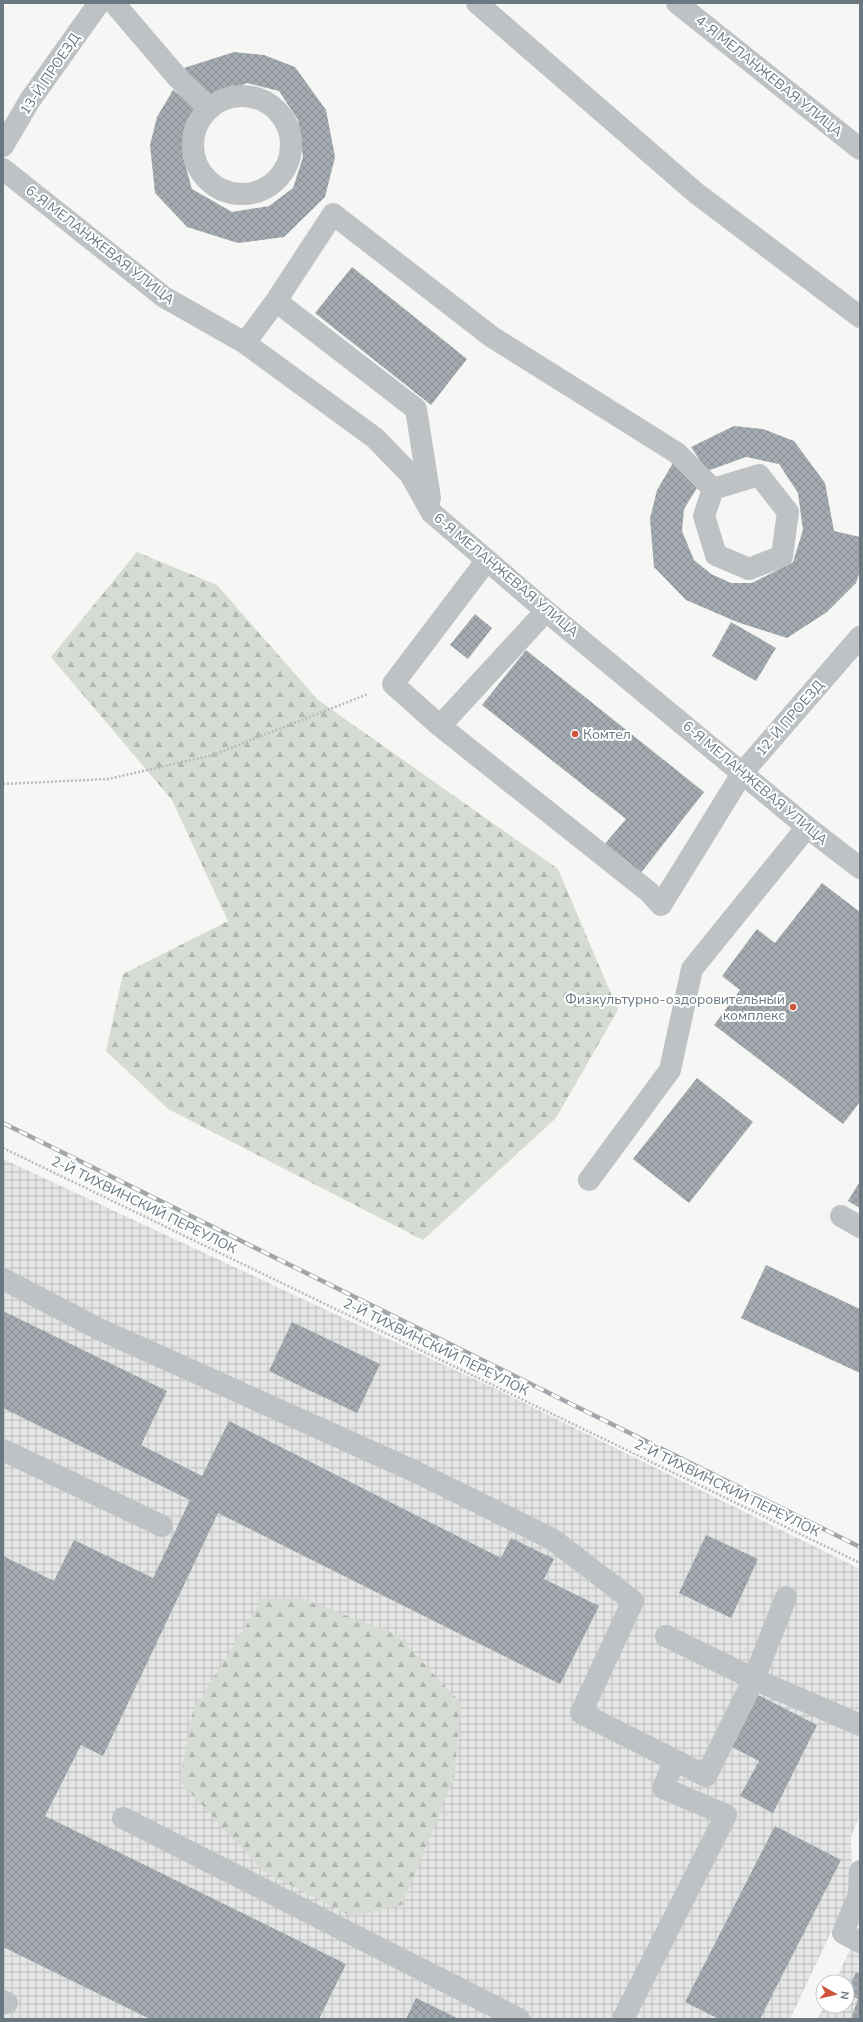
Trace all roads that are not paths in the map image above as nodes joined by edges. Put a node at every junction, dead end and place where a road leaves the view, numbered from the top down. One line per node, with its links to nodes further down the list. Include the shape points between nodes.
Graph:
1 (99, 3): 6 (street, 13-Й ПРОЕЗД, via 30,100)
2 (114, 3): 5 (street, via 178,78)
3 (477, 3): 10 (street, via 696,193)
4 (677, 3): 7 (street, 4-Я МЕЛАНЖЕВАЯ УЛИЦА)
5 (209, 108): 5 (street, via 223,99 240,96 257,98 272,106 284,119 290,134 290,151 285,168 276,180 263,189 248,194 218,188 206,178 197,166 193,150 199,120)
6 (3, 146)
7 (860, 149)
8 (3, 169): 11 (street, 6-Я МЕЛАНЖЕВАЯ УЛИЦА, via 164,297)
9 (276, 301): 11 (street); 12 (street, via 332,214 492,337 677,453); 13 (street, via 416,409)
10 (860, 317)
11 (245, 343): 13 (street, 6-Я МЕЛАНЖЕВАЯ УЛИЦА, via 375,438 410,474)
12 (713, 489): 12 (street, via 759,475 788,512 782,556 749,569 716,555 704,516)
13 (432, 513): 14 (street, 6-Я МЕЛАНЖЕВАЯ УЛИЦА)
14 (487, 560): 15 (street, 6-Я МЕЛАНЖЕВАЯ УЛИЦА); 17 (street, via 393,684)
15 (546, 611): 17 (street); 18 (street, 6-Я МЕЛАНЖЕВАЯ УЛИЦА)
16 (860, 637): 18 (street, 12-Й ПРОЕЗД)
17 (440, 726): 18 (street, 12-Й ПРОЕЗД, via 649,892 661,905)
18 (743, 772): 19 (street, 6-Я МЕЛАНЖЕВАЯ УЛИЦА)
19 (807, 827): 20 (street, 6-Я МЕЛАНЖЕВАЯ УЛИЦА); 21 (street, via 692,969 670,1070)
20 (860, 868)
21 (588, 1180)
22 (841, 1216): 23 (street)
23 (860, 1227)
24 (3, 1279): 31 (street, via 97,1328 414,1471 552,1539 633,1601 581,1713)
25 (3, 1450): 26 (street)
26 (162, 1526)
27 (786, 1597): 29 (street)
28 (666, 1636): 29 (street)
29 (754, 1678): 30 (street); 31 (street, via 706,1776)
30 (860, 1725)
31 (675, 1760): 36 (street, via 663,1788 726,1815)
32 (123, 1818): 35 (street)
33 (860, 1871): 34 (street)
34 (852, 1938)
35 (519, 2019)
36 (623, 2019)

